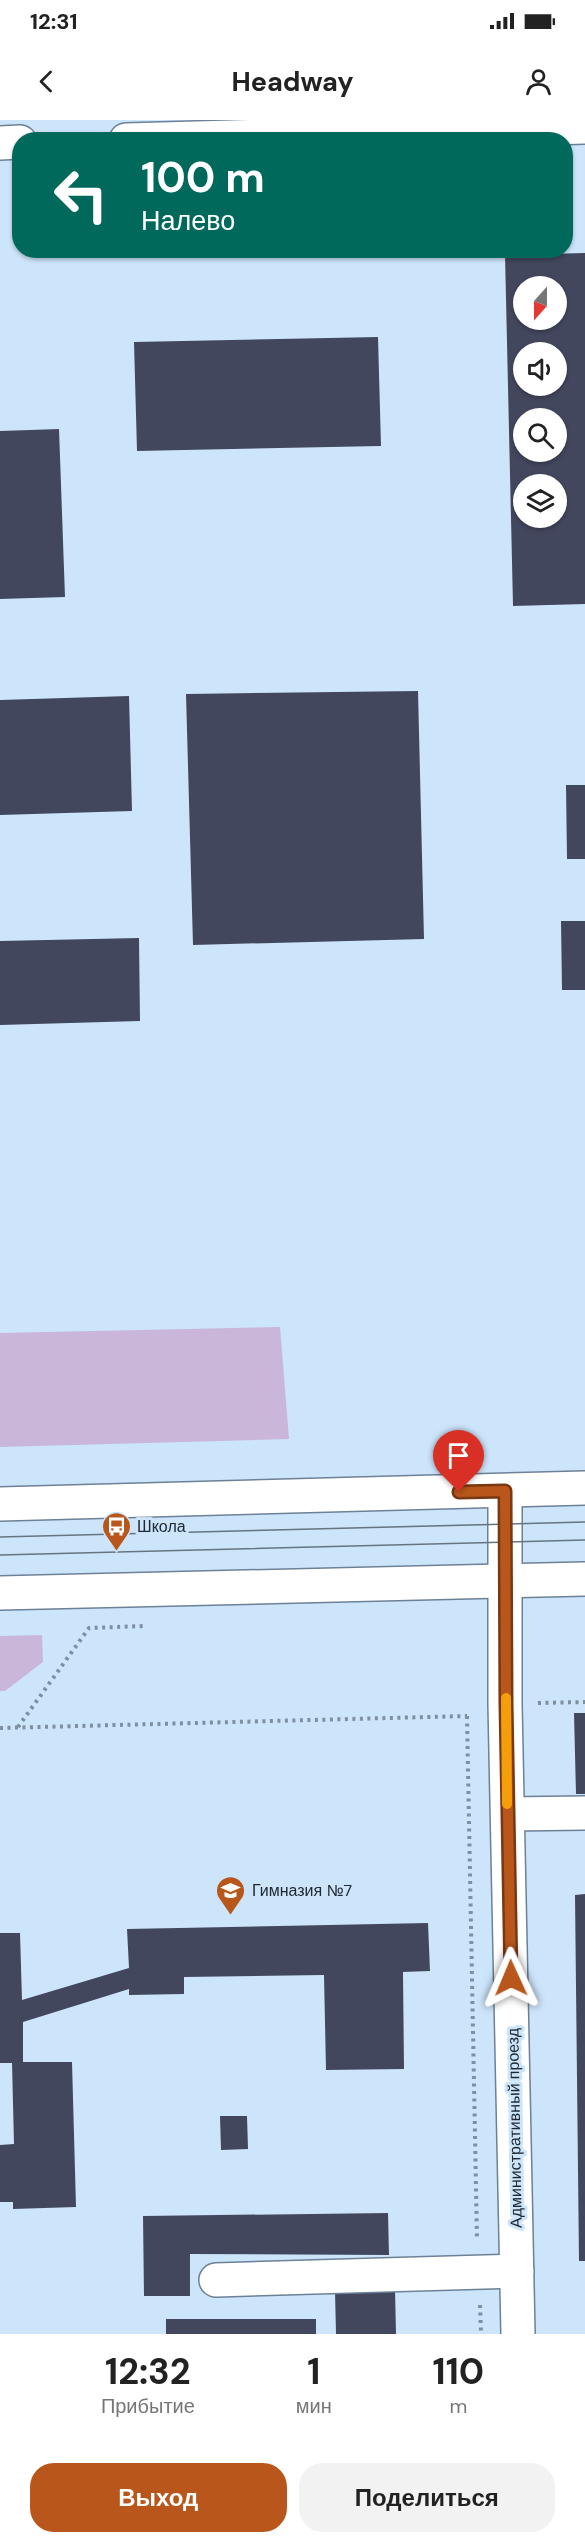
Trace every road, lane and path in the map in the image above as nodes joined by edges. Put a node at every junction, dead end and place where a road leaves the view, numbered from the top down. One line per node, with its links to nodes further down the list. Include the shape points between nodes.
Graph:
1 (585, 127): 2 (main road)
2 (408, 132)
3 (585, 1488): 4 (main road)
4 (505, 1491): 5 (main road); 7 (main road, Административный проезд)
5 (0, 1504)
6 (585, 1579): 7 (main road)
7 (506, 1581): 8 (main road); 11 (main road, Административный проезд)
8 (0, 1593)
9 (144, 1626): 13 (path, via 89,1628)
10 (585, 1702): 11 (path)
11 (506, 1704): 12 (path, via 484,1706); 16 (main road, Административный проезд)
12 (467, 1716): 13 (path); 17 (path)
13 (18, 1727): 14 (path)
14 (0, 1728)
15 (585, 1813): 16 (main road)
16 (508, 1814): 18 (main road, Административный проезд)
17 (478, 2271): 18 (main road); 19 (main road); 20 (path)
18 (517, 2271): 21 (main road, Административный проезд)
19 (216, 2280)
20 (481, 2334)
21 (518, 2334)

